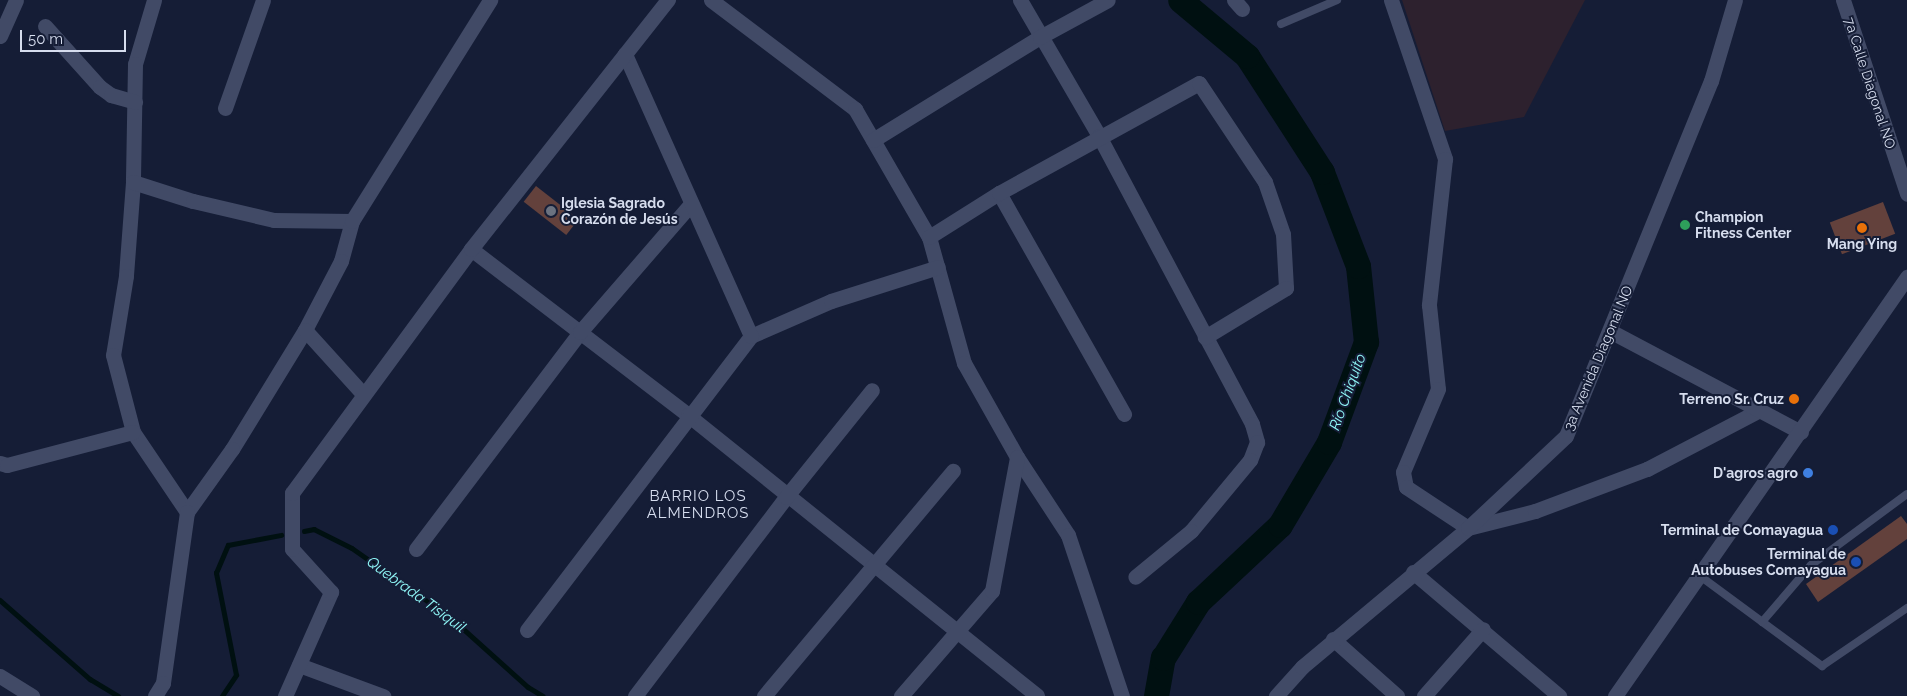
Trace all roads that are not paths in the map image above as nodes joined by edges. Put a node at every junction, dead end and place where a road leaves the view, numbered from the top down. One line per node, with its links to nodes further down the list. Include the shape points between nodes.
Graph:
1 (16, 0): 15 (street)
2 (154, 0): 18 (street, via 135,64)
3 (263, 0): 19 (street)
4 (490, 0): 26 (street)
5 (668, 0): 17 (street)
6 (711, 0): 21 (street, via 855,109)
7 (1020, 0): 16 (street)
8 (1108, 0): 16 (street)
9 (1337, 0): 13 (lane)
10 (1391, 0): 50 (street, via 1444,158 1429,305 1438,389 1402,481)
11 (1735, 0): 33 (street, 3a Avenida Diagonal NO, via 1711,81)
12 (1843, 0): 24 (street, 7a Calle Diagonal NO)
13 (1281, 24)
14 (45, 26): 18 (street, via 100,87 112,95)
15 (0, 36)
16 (1040, 36): 20 (street); 21 (street)
17 (625, 54): 25 (street); 28 (street)
18 (135, 102): 22 (street)
19 (225, 108)
20 (1099, 136): 23 (street); 36 (street); 36 (street, via 1199,83 1265,182 1284,234 1286,288)
21 (873, 140): 27 (street)
22 (133, 182): 26 (street, via 193,201 274,220); 42 (street, via 126,276 113,355)
23 (999, 193): 27 (street); 40 (street)
24 (1907, 194)
25 (691, 204): 34 (street); 35 (street)
26 (352, 221): 32 (street, via 342,262)
27 (929, 237): 29 (street)
28 (471, 249): 34 (street); 38 (street)
29 (938, 267): 35 (street, via 831,301); 44 (street, via 964,363)
30 (1907, 277): 31 (street)
31 (1903, 288): 43 (street)
32 (305, 330): 38 (street); 49 (street, via 232,449)
33 (1610, 331): 39 (street); 50 (street, 3a Avenida Diagonal NO, via 1566,436)
34 (580, 332): 41 (street); 51 (street)
35 (751, 336): 41 (street)
36 (1205, 337): 54 (street, via 1252,424 1257,442 1250,460 1191,531)
37 (872, 390): 48 (street)
38 (363, 394): 62 (street, via 292,493 292,549 331,592)
39 (1760, 410): 43 (street); 50 (street, via 1647,469 1535,511)
40 (1124, 414)
41 (688, 415): 48 (street); 59 (street)
42 (133, 432): 45 (street, via 7,464); 49 (street)
43 (1801, 432): 55 (street)
44 (1017, 457): 60 (street, via 992,591); 72 (street, via 1068,535)
45 (0, 463)
46 (953, 472): 52 (street)
47 (1907, 494): 57 (lane, via 1811,566)
48 (786, 497): 52 (street); 68 (street)
49 (187, 512): 64 (street)
50 (1468, 528): 53 (street, 3a Avenida Diagonal NO)
51 (416, 549)
52 (872, 565): 60 (street); 69 (street)
53 (1413, 572): 58 (street); 61 (street, 3a Avenida Diagonal NO)
54 (1135, 576)
55 (1700, 576): 57 (lane); 77 (street)
56 (1907, 608): 57 (lane, via 1822,666)
57 (1762, 622)
58 (1483, 629): 75 (street); 76 (street)
59 (526, 630)
60 (958, 633): 70 (street); 71 (street)
61 (1333, 639): 73 (street, 3a Avenida Diagonal NO); 74 (street)
62 (299, 665): 66 (street); 67 (street)
63 (0, 676): 65 (street)
64 (159, 690)
65 (32, 696)
66 (286, 696)
67 (383, 696)
68 (635, 696)
69 (764, 696)
70 (900, 696)
71 (1037, 696)
72 (1122, 696)
73 (1276, 696)
74 (1397, 696)
75 (1424, 696)
76 (1559, 696)
77 (1615, 696)

